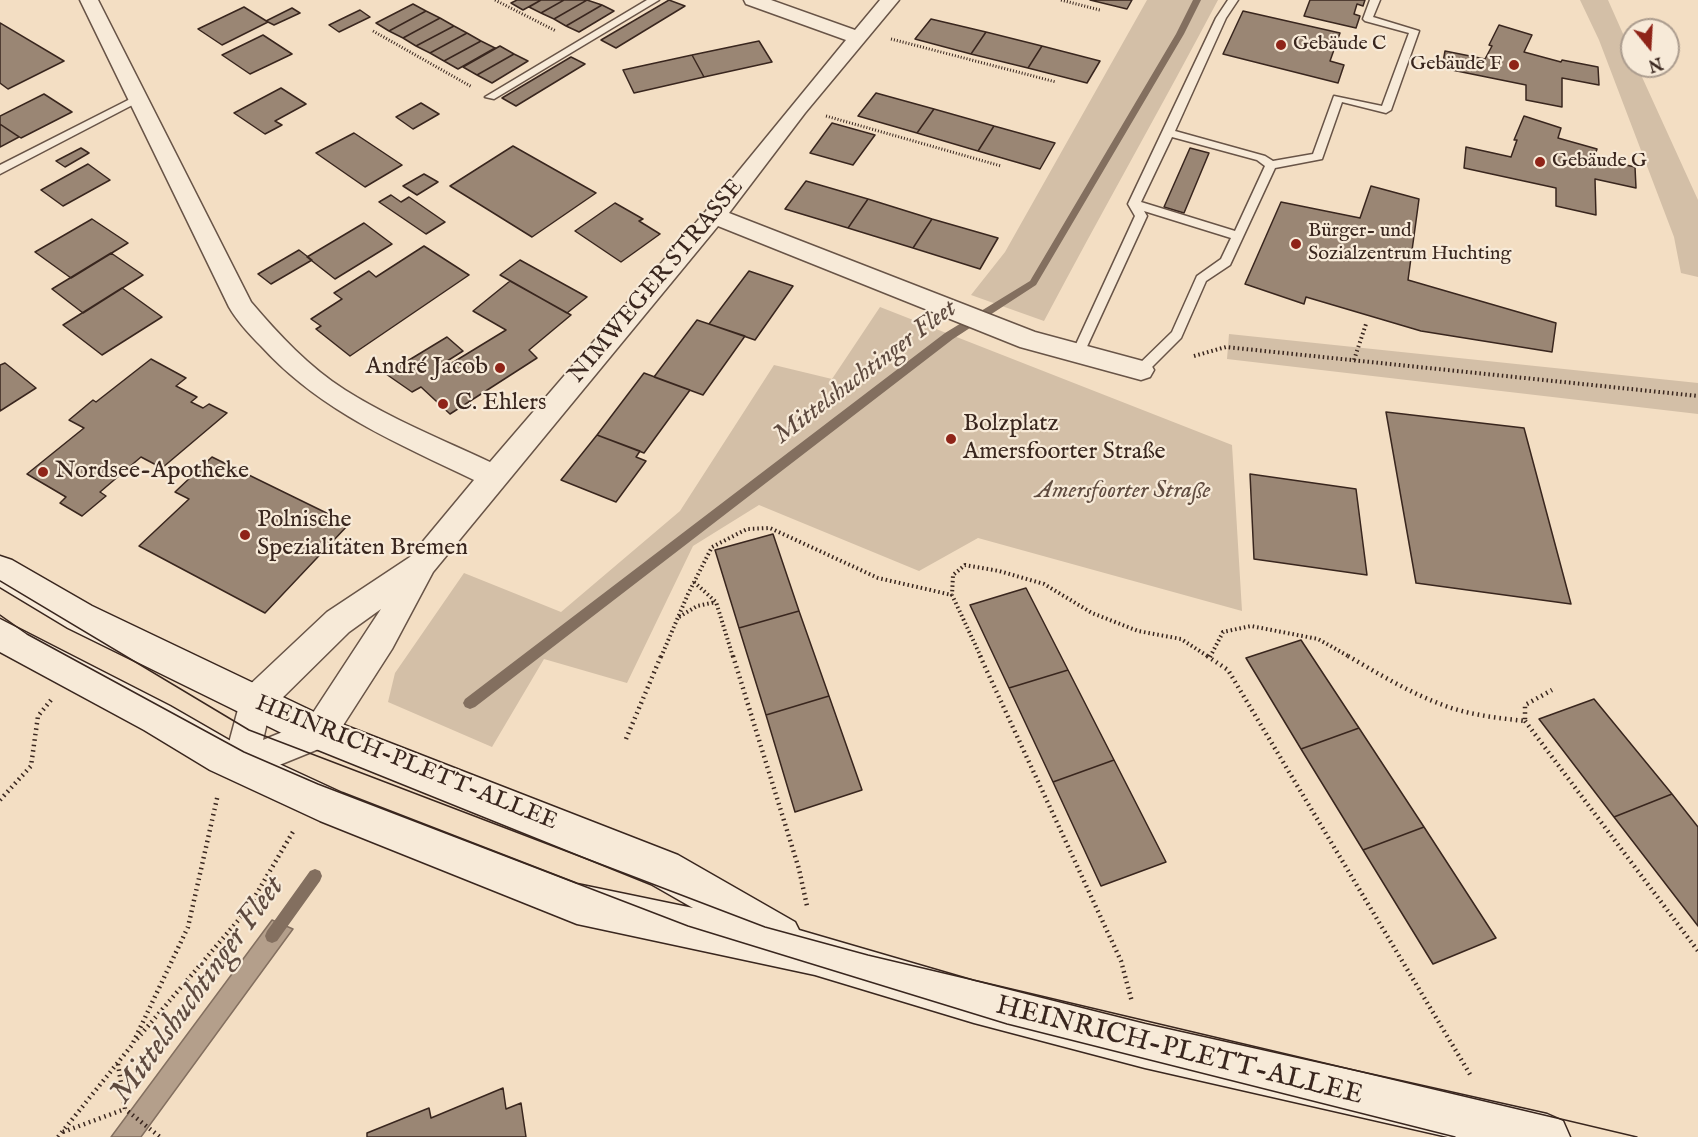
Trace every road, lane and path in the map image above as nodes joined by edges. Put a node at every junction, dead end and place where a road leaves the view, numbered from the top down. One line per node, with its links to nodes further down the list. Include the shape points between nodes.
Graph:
1 (89, 0): 15 (street)
2 (495, 0): 12 (path)
3 (654, 0): 12 (lane)
4 (753, 0): 11 (street)
5 (890, 0): 11 (street, NIMWEGER STRASSE)
6 (1062, 0): 9 (path)
7 (1233, 0): 17 (lane, via 1221,18)
8 (1375, 0): 19 (lane, via 1368,20 1414,31 1386,110 1338,98 1318,157)
9 (1100, 10)
10 (373, 32): 14 (path)
11 (857, 37): 13 (path, via 889,39); 16 (street, NIMWEGER STRASSE)
12 (580, 44): 14 (lane)
13 (1056, 82)
14 (490, 97)
15 (138, 98): 20 (lane); 29 (street, via 241,307 275,348 316,384 355,410)
16 (798, 109): 18 (path); 22 (street, NIMWEGER STRASSE)
17 (1169, 133): 19 (lane, via 1261,158); 21 (lane)
18 (1001, 165)
19 (1271, 165): 23 (lane)
20 (0, 170)
21 (1134, 204): 23 (lane); 25 (lane, via 1141,216)
22 (714, 216): 25 (street, via 1029,340); 29 (street, NIMWEGER STRASSE)
23 (1238, 236): 27 (lane, via 1226,262 1202,279 1177,335)
24 (1366, 324): 26 (path)
25 (1078, 352): 27 (street)
26 (1354, 360): 27 (path, via 1227,347); 28 (path)
27 (1141, 370)
28 (1698, 396)
29 (494, 477): 30 (street, NIMWEGER STRASSE)
30 (422, 563): 40 (street, NIMWEGER STRASSE, via 338,622); 42 (street, NIMWEGER STRASSE, via 381,639)
31 (0, 570): 40 (main road, HEINRICH-PLETT-ALLEE, via 80,617)
32 (694, 582): 33 (path, via 712,546 747,529 770,528 878,578); 34 (path); 35 (path)
33 (952, 595): 37 (path, via 953,575 965,565 999,571 1044,584 1092,613 1138,631 1181,639); 50 (path, via 1121,961)
34 (717, 602): 35 (path, via 697,606); 48 (path, via 799,869)
35 (678, 617): 43 (path)
36 (0, 634): 38 (main road, HEINRICH-PLETT-ALLEE)
37 (1210, 658): 41 (path, via 1223,632 1251,626 1318,639 1444,706); 53 (path, via 1228,670)
38 (72, 675): 44 (main road, HEINRICH-PLETT-ALLEE); 46 (path, via 38,716 31,766)
39 (1552, 690): 41 (path, via 1525,705)
40 (255, 702): 42 (main road, HEINRICH-PLETT-ALLEE); 44 (street)
41 (1525, 721): 47 (path)
42 (319, 733): 44 (street); 48 (main road, HEINRICH-PLETT-ALLEE, via 664,869)
43 (626, 739)
44 (240, 765): 45 (main road, HEINRICH-PLETT-ALLEE); 49 (path, via 216,796 188,927)
45 (311, 798): 48 (main road, HEINRICH-PLETT-ALLEE, via 577,904); 49 (path, via 247,910)
46 (0, 800)
47 (1698, 951)
48 (815, 954): 50 (main road, HEINRICH-PLETT-ALLEE, via 974,1002)
49 (132, 1045): 51 (path)
50 (1145, 1046): 53 (main road, HEINRICH-PLETT-ALLEE)
51 (117, 1063): 52 (path); 54 (path)
52 (125, 1109): 54 (path); 55 (path)
53 (1502, 1126): 56 (main road, HEINRICH-PLETT-ALLEE)
54 (60, 1134)
55 (158, 1136)
56 (1547, 1137)

